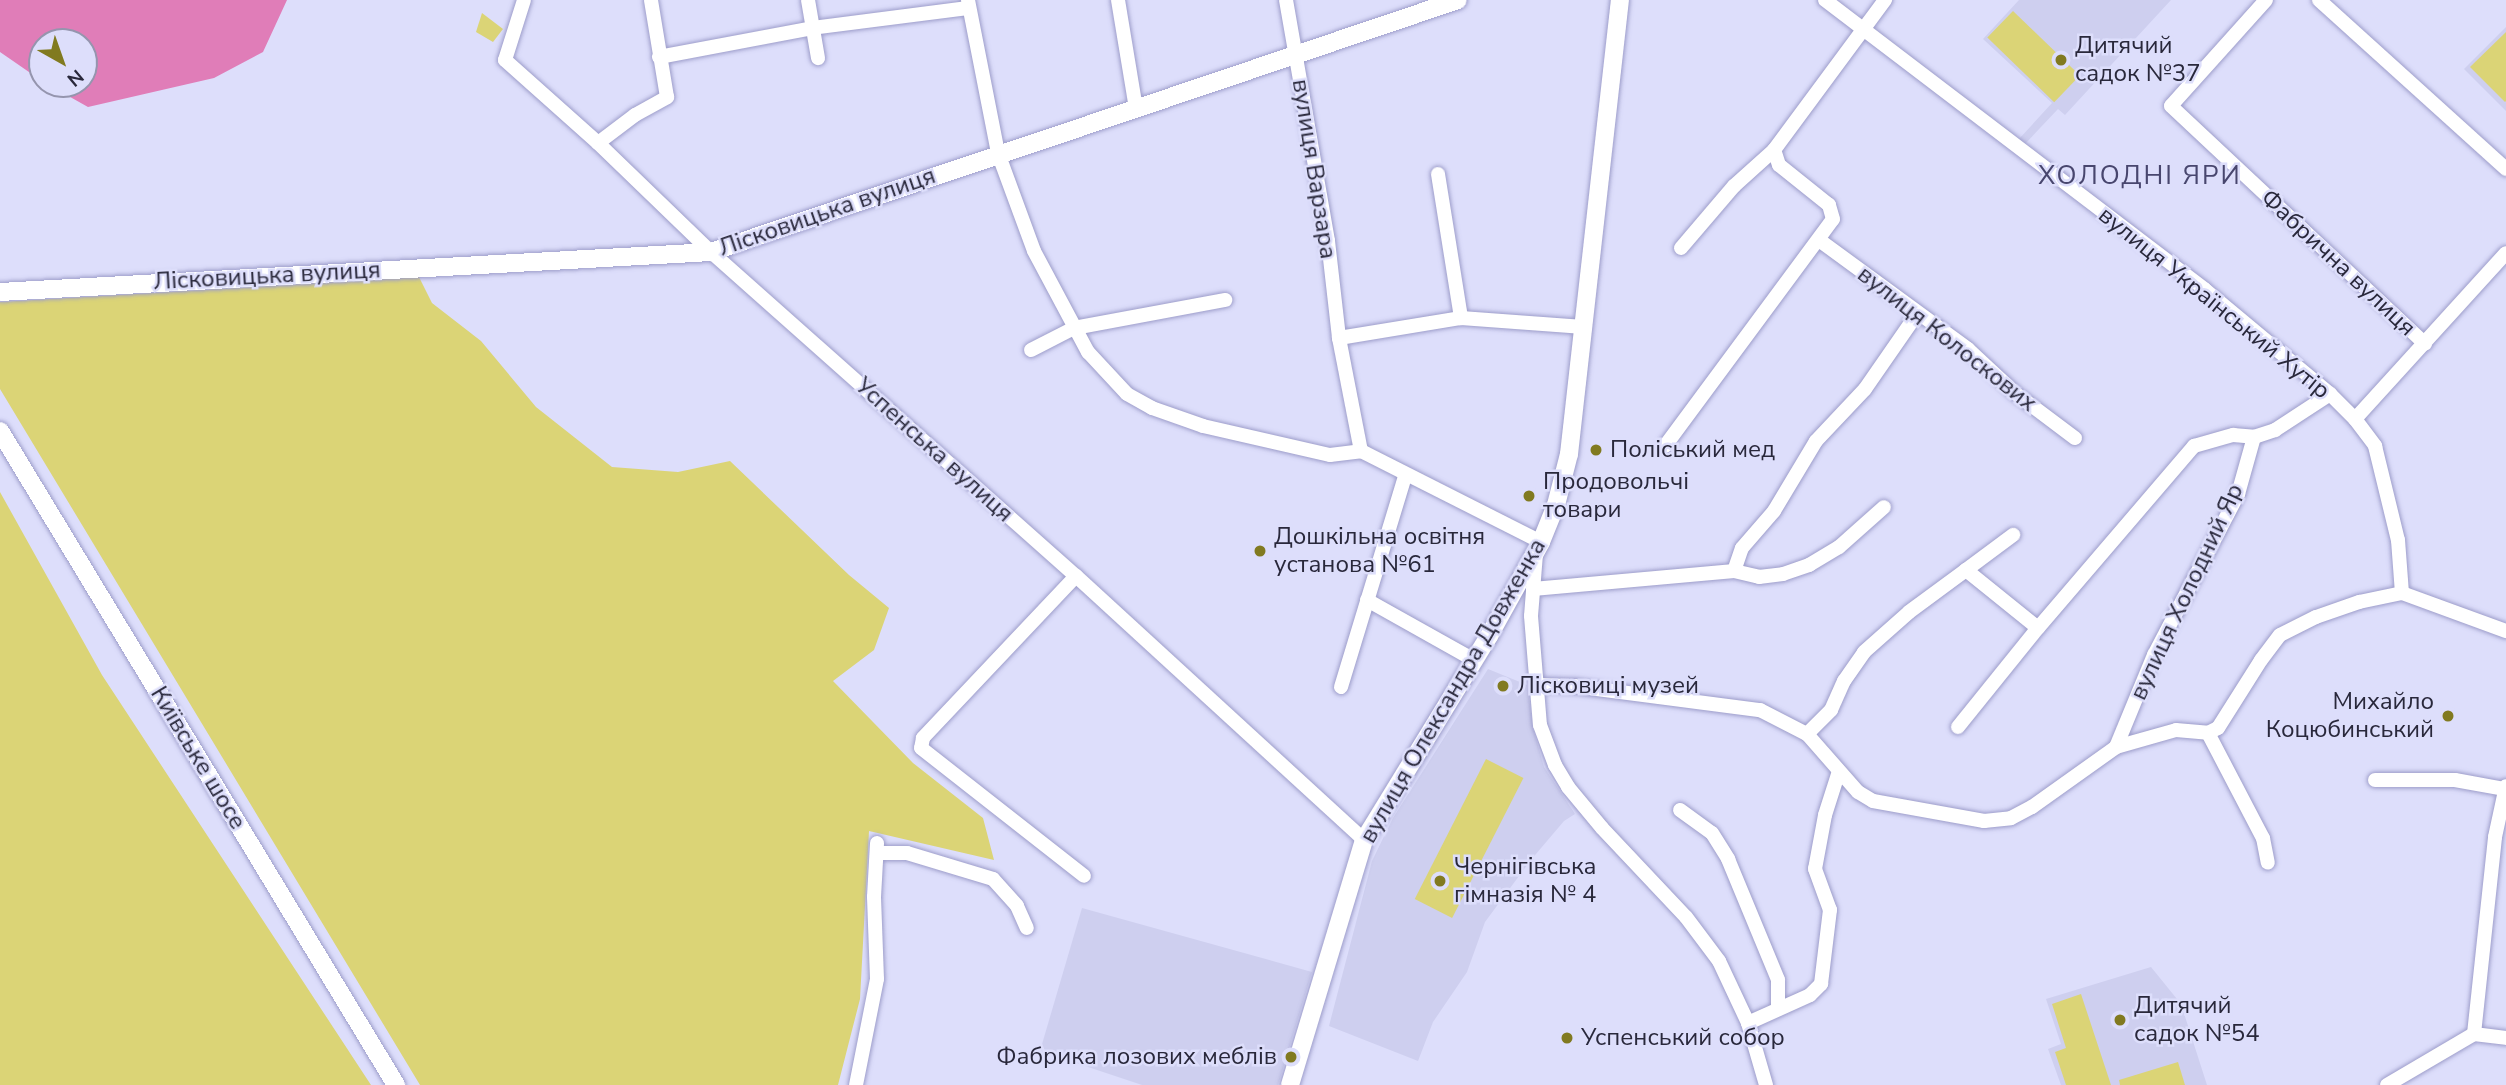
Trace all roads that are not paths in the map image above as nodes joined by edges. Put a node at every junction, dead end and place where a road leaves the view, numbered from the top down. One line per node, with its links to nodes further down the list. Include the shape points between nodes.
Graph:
1 (524, 0): 19 (street, Успенська вулиця, via 505,60)
2 (651, 0): 16 (street)
3 (808, 0): 13 (street)
4 (1118, 0): 18 (street)
5 (1286, 0): 15 (street, вулиця Варзара)
6 (1458, 0): 15 (main road, Лісковицька вулиця)
7 (1620, 0): 32 (main road, вулиця Олександра Довженка)
8 (1825, 0): 14 (street, вулиця Український Хутір)
9 (1885, 0): 14 (street)
10 (2266, 0): 35 (street, Фабрична вулиця, via 2171,106)
11 (2319, 0): 22 (street)
12 (969, 4): 13 (street); 21 (street)
13 (812, 28): 16 (street); 17 (street)
14 (1862, 29): 20 (street); 37 (street, вулиця Український Хутір, via 2204,289)
15 (1295, 56): 18 (main road, Лісковицька вулиця); 34 (street, вулиця Варзара, via 1328,241)
16 (659, 57): 19 (street, via 667,97)
17 (818, 58)
18 (1136, 109): 21 (main road, Лісковицька вулиця)
19 (598, 143): 26 (street, Успенська вулиця)
20 (1774, 150): 24 (street, via 1779,165 1829,205 1833,219); 25 (street, via 1734,186)
21 (998, 153): 26 (main road, Лісковицька вулиця); 33 (street, via 1034,251)
22 (2506, 169)
23 (1438, 174): 31 (street)
24 (1819, 240): 30 (street, вулиця Колоскових); 42 (street)
25 (1681, 248)
26 (711, 252): 28 (main road, Лісковицька вулиця); 50 (street, Успенська вулиця)
27 (2506, 253): 35 (street)
28 (0, 292)
29 (1225, 300): 33 (street)
30 (1917, 314): 41 (street, вулиця Колоскових, via 1968,349 2015,393); 49 (street, via 1865,389 1816,441 1774,512 1742,548)
31 (1461, 318): 32 (street); 34 (street)
32 (1584, 327): 47 (main road, вулиця Олександра Довженка, via 1569,454 1556,505)
33 (1074, 328): 36 (street); 43 (street, via 1088,352 1127,394 1152,408 1203,426 1309,451 1329,455)
34 (1339, 338): 43 (street, вулиця Варзара)
35 (2425, 344): 38 (street)
36 (1031, 349)
37 (2330, 394): 38 (street, вулиця Український Хутір); 40 (street, via 2275,430)
38 (2355, 419): 52 (street, вулиця Український Хутір, via 2375,446 2398,540)
39 (0, 431): 75 (main road, Київське шосе)
40 (2254, 437): 54 (street, via 2233,435 2194,446); 62 (street, вулиця Холодний Яр, via 2238,494 2154,655)
41 (2075, 438)
42 (1665, 446)
43 (1361, 451): 44 (street)
44 (1405, 476): 47 (street); 53 (street)
45 (1884, 507): 49 (street, via 1839,547 1809,565 1759,577)
46 (2013, 535): 48 (street)
47 (1538, 547): 51 (street); 56 (main road, вулиця Олександра Довженка)
48 (1966, 570): 54 (street); 61 (street, via 1864,652 1830,710)
49 (1734, 571): 51 (street)
50 (1076, 576): 67 (street, Успенська вулиця); 69 (street, via 923,738 921,748)
51 (1533, 589): 57 (street)
52 (2402, 593): 55 (street); 60 (street, via 2316,617 2280,635 2218,728)
53 (1367, 600): 56 (street); 58 (street)
54 (2038, 628): 59 (street)
55 (2506, 631)
56 (1474, 660): 67 (main road, вулиця Олександра Довженка)
57 (1537, 685): 61 (street, via 1760,710); 72 (street, via 1540,725 1568,787 1686,917 1719,961)
58 (1341, 687)
59 (1958, 727)
60 (2208, 733): 62 (street, via 2176,730); 68 (street, via 2263,838)
61 (1807, 734): 63 (street)
62 (2116, 747): 63 (street, via 2032,807 2011,818 1984,821 1873,801)
63 (1839, 771): 71 (street, via 1815,869 1830,910 1821,984 1810,995)
64 (2375, 780): 65 (street, via 2455,780)
65 (2506, 787): 73 (street, via 2495,837)
66 (1680, 810): 71 (street, via 1712,833 1728,859 1778,980)
67 (1364, 840): 77 (main road, вулиця Олександра Довженка)
68 (2268, 863)
69 (1084, 876)
70 (1027, 928): 76 (street, via 1017,906 993,879 877,848 877,979)
71 (1778, 1009): 72 (street)
72 (1748, 1023): 78 (street)
73 (2473, 1034): 74 (street); 79 (street)
74 (2506, 1038)
75 (396, 1085)
76 (856, 1085)
77 (1290, 1085)
78 (1766, 1085)
79 (2387, 1085)

